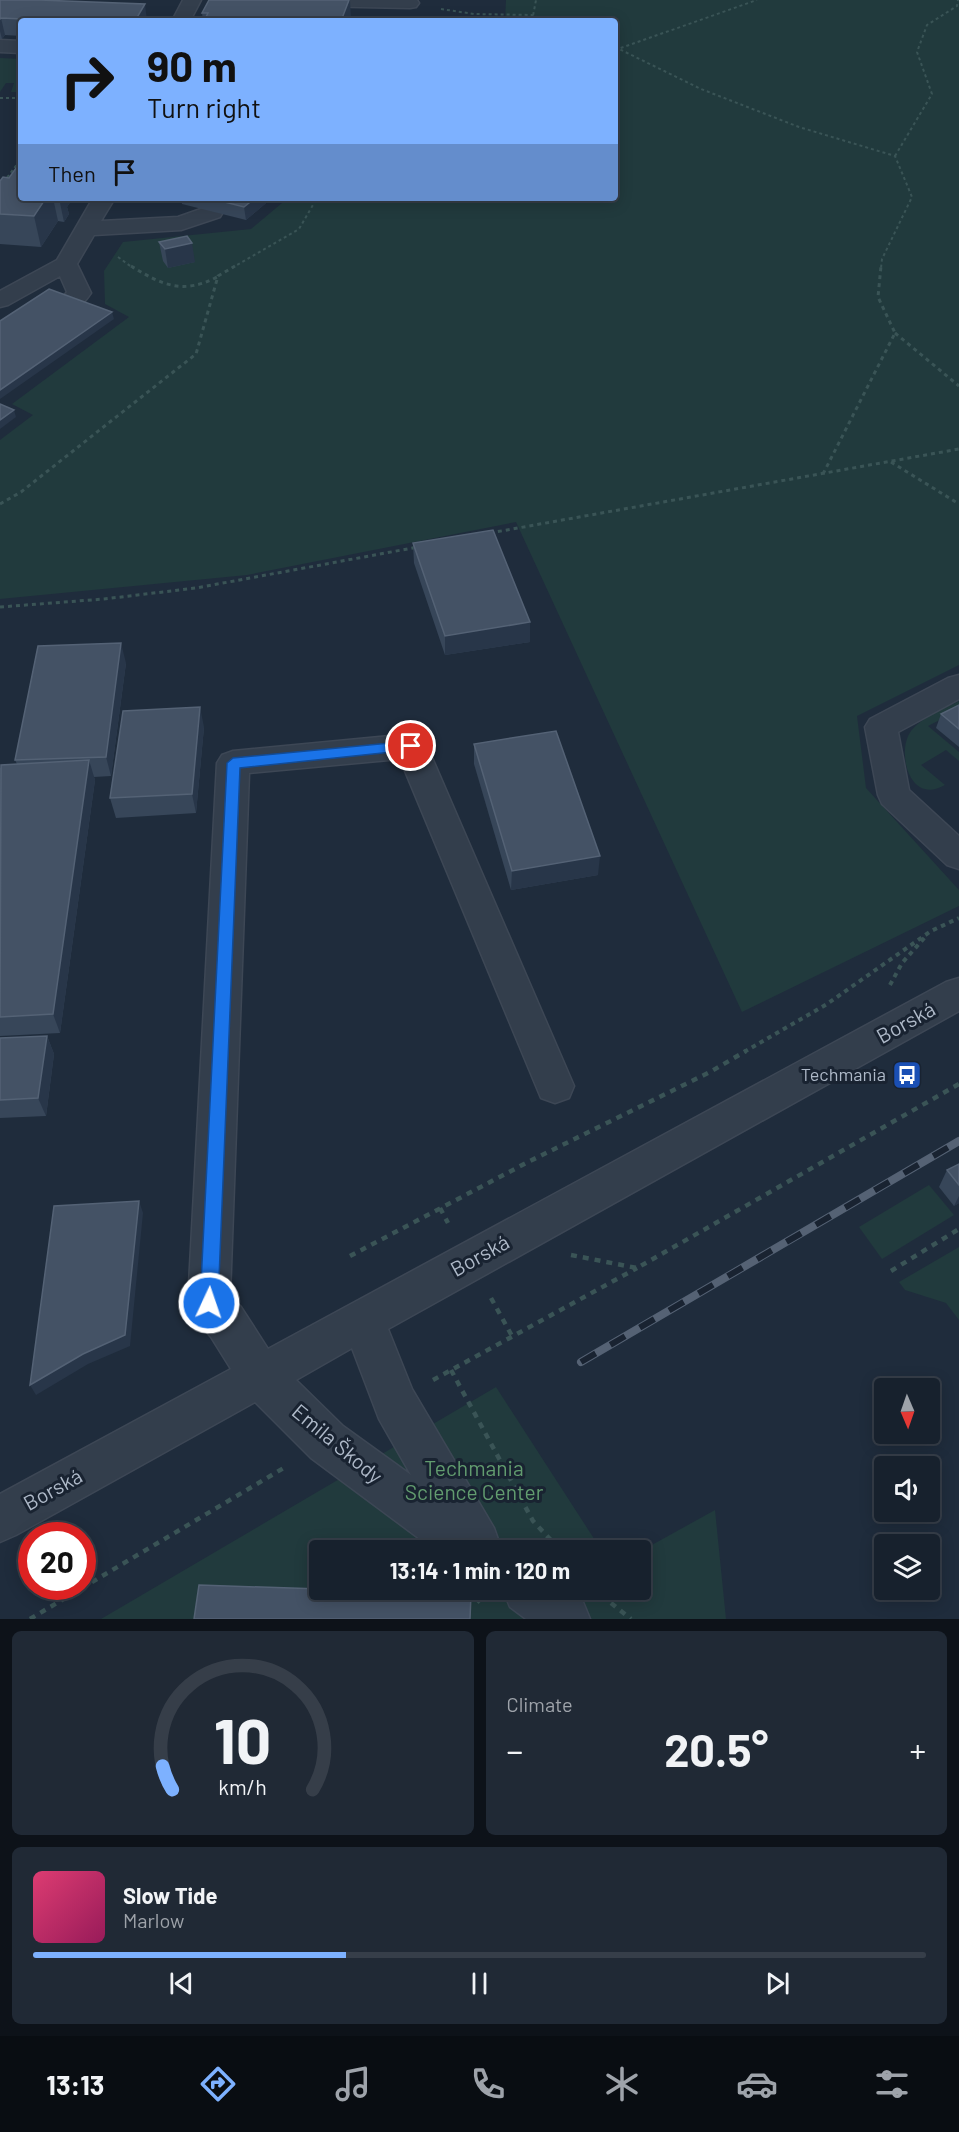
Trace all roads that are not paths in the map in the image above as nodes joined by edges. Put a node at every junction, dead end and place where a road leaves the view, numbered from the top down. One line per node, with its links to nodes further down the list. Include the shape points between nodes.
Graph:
1 (192, 0): 4 (street)
2 (263, 0): 3 (street)
3 (410, 3)
4 (183, 18)
5 (0, 46): 6 (street)
6 (18, 47)
7 (102, 201): 9 (street)
8 (212, 212): 9 (street, via 181,223)
9 (86, 229): 10 (street)
10 (66, 264): 11 (street); 12 (street, via 79,293)
11 (0, 300)
12 (70, 303)
13 (959, 686): 14 (street, via 881,727 894,795)
14 (957, 852)
15 (959, 993): 17 (street, Borská)
16 (555, 1086): 18 (street, Emila Škody, via 411,746 233,763 209,1303 226,1322)
17 (363, 1320): 18 (street, Borská); 21 (street, via 400,1412)
18 (260, 1376): 19 (street, Borská); 20 (street, Emila Škody, via 327,1442)
19 (0, 1519)
20 (460, 1540)
21 (474, 1540)
22 (559, 1600): 23 (street)
23 (585, 1608)

